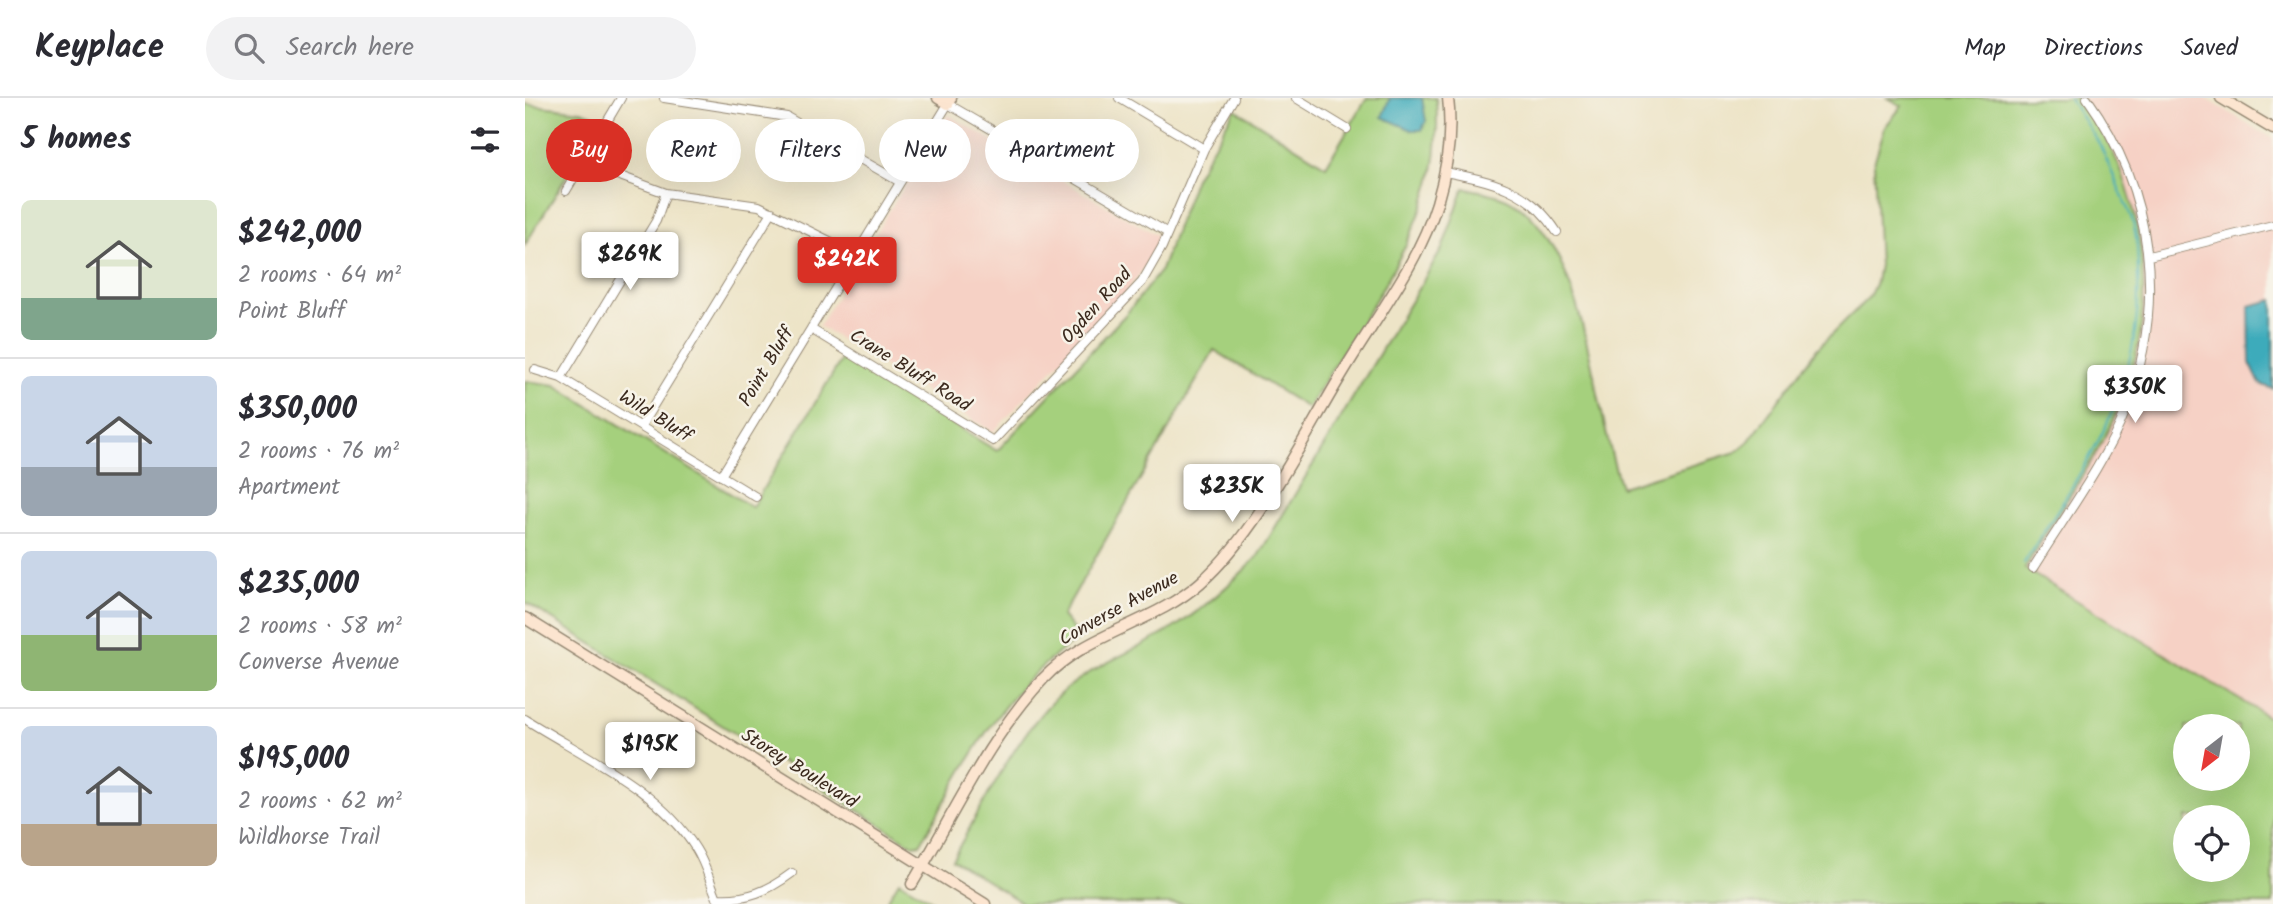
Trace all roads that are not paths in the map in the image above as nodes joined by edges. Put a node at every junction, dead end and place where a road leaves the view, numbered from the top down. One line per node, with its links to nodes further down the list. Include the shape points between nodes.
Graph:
1 (621, 98): 10 (street)
2 (664, 98): 15 (street, via 787,117)
3 (1119, 98): 14 (street)
4 (1234, 98): 14 (street, Ogden Road)
5 (1296, 98): 12 (street)
6 (1448, 98): 16 (main road, Converse Avenue)
7 (2087, 98): 27 (street, via 2115,142 2134,185)
8 (2221, 98): 13 (main road)
9 (946, 100): 11 (street, Point Bluff); 25 (street)
10 (608, 119)
11 (935, 119)
12 (1347, 129)
13 (2273, 129)
14 (1204, 149): 25 (street, Ogden Road)
15 (879, 170)
16 (1445, 172): 24 (street, via 1519,193 1545,214); 38 (main road, Converse Avenue, via 1416,252 1241,540 1187,593 1091,643 1045,678 1007,725)
17 (632, 180): 21 (street)
18 (571, 182): 20 (street)
19 (900, 182): 26 (street, Point Bluff)
20 (566, 191)
21 (666, 193): 22 (street, via 739,202); 30 (street, via 659,216)
22 (772, 212): 26 (street); 31 (street)
23 (2271, 228): 27 (street)
24 (1557, 232)
25 (1168, 233): 32 (street, Ogden Road, via 1152,267 1131,295)
26 (856, 254): 28 (street, Point Bluff)
27 (2149, 256): 35 (street, via 2148,329 2125,413)
28 (811, 329): 32 (street, Crane Bluff Road); 33 (street, Point Bluff)
29 (534, 370): 30 (street, Wild Bluff)
30 (561, 378): 31 (street, Wild Bluff)
31 (641, 426): 33 (street, Wild Bluff)
32 (993, 441)
33 (721, 476): 34 (street, Wild Bluff)
34 (756, 497)
35 (2033, 568)
36 (525, 618): 38 (main road, Storey Boulevard)
37 (525, 719): 41 (street, via 672,817 697,850)
38 (923, 867): 40 (main road, Converse Avenue); 42 (main road, Storey Boulevard)
39 (792, 873): 41 (street, via 772,888)
40 (912, 884)
41 (717, 901)
42 (985, 904)

